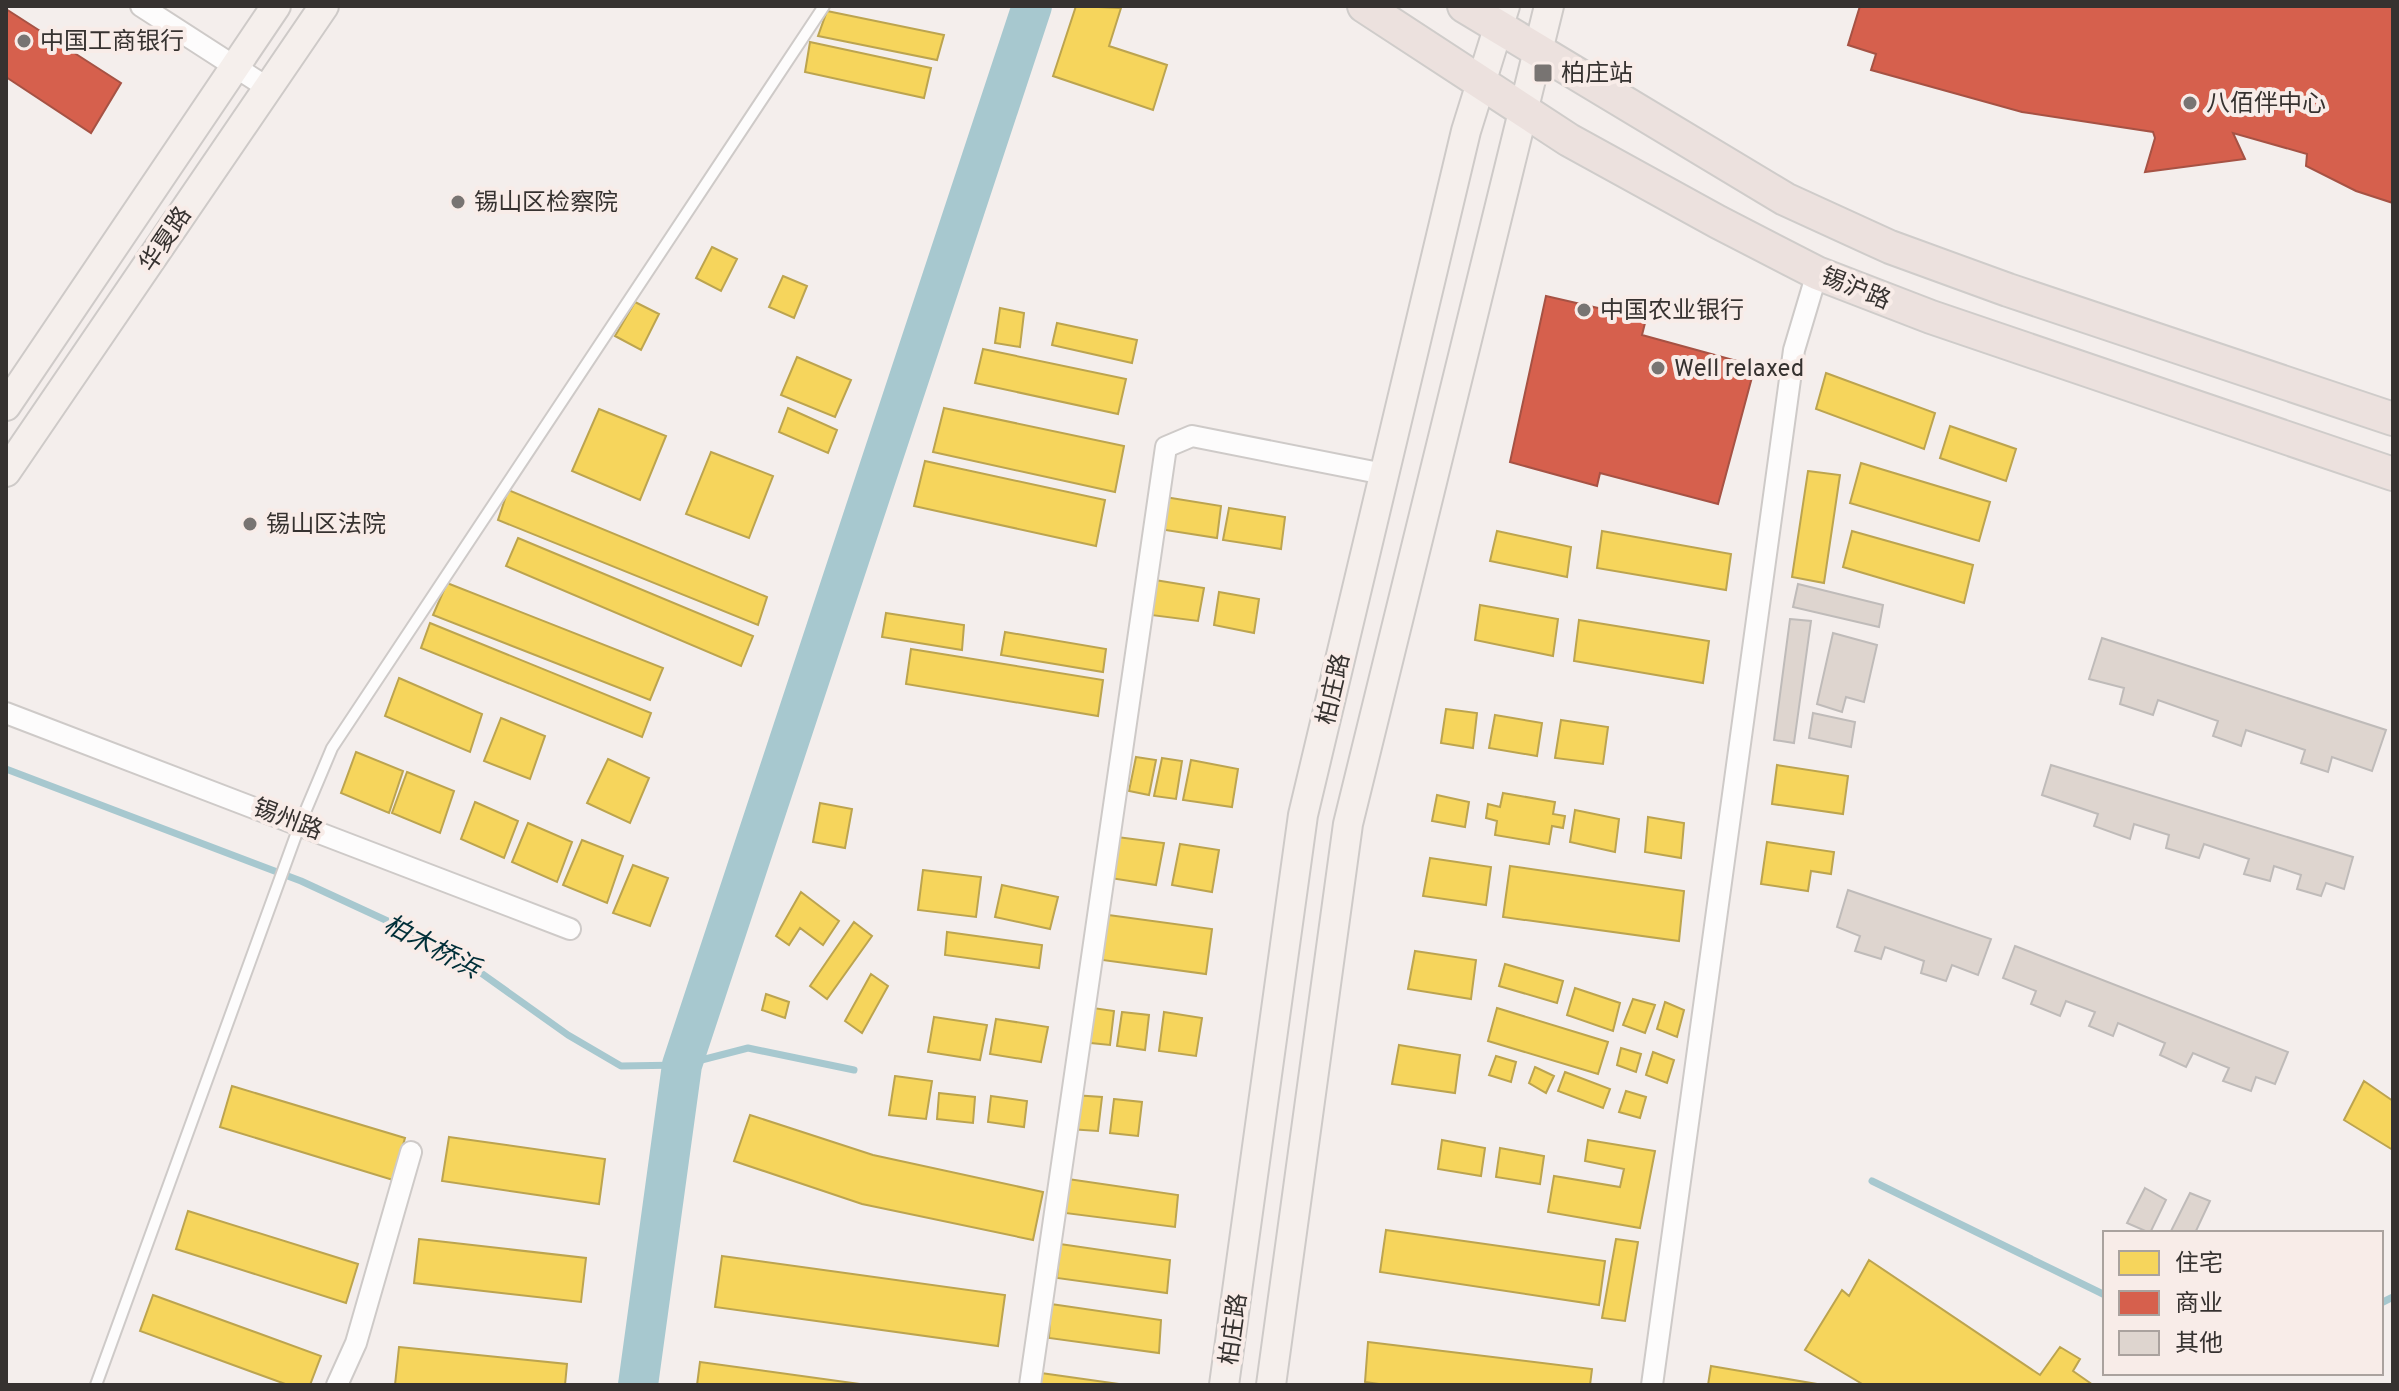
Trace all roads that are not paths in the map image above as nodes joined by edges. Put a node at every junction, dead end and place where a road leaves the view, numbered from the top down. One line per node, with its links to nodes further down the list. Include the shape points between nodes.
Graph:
1 (141, 6): 10 (street)
2 (276, 6): 10 (street, 华夏路)
3 (324, 6): 12 (street, 华夏路)
4 (824, 6): 21 (lane, via 332,748)
5 (1364, 6): 11 (main road, 锡沪路)
6 (1464, 6): 8 (main road)
7 (1549, 6): 9 (street, 柏庄路)
8 (1502, 17): 9 (main road); 11 (street, 柏庄路)
9 (1538, 52): 13 (street, 柏庄路); 16 (main road, via 1785,199 1890,247)
10 (235, 67): 12 (street); 15 (street, 华夏路)
11 (1481, 82): 13 (main road, 锡沪路); 18 (street, 柏庄路)
12 (268, 88): 17 (street, 华夏路)
13 (1524, 110): 14 (main road, 锡沪路, via 1596,155); 28 (street, 柏庄路, via 1348,824)
14 (1817, 273): 19 (main road, 锡沪路); 29 (street, via 1794,350)
15 (6, 406)
16 (2393, 419)
17 (6, 472)
18 (1384, 474): 26 (street, via 1192,436 1166,447); 27 (street, 柏庄路, via 1303,815)
19 (2393, 474)
20 (6, 713): 21 (street, 锡州路)
21 (300, 824): 22 (street, 锡州路); 24 (lane)
22 (570, 929)
23 (411, 1152): 25 (street, via 356,1343)
24 (96, 1385)
25 (337, 1385)
26 (1030, 1385)
27 (1224, 1385)
28 (1271, 1385)
29 (1652, 1385)

